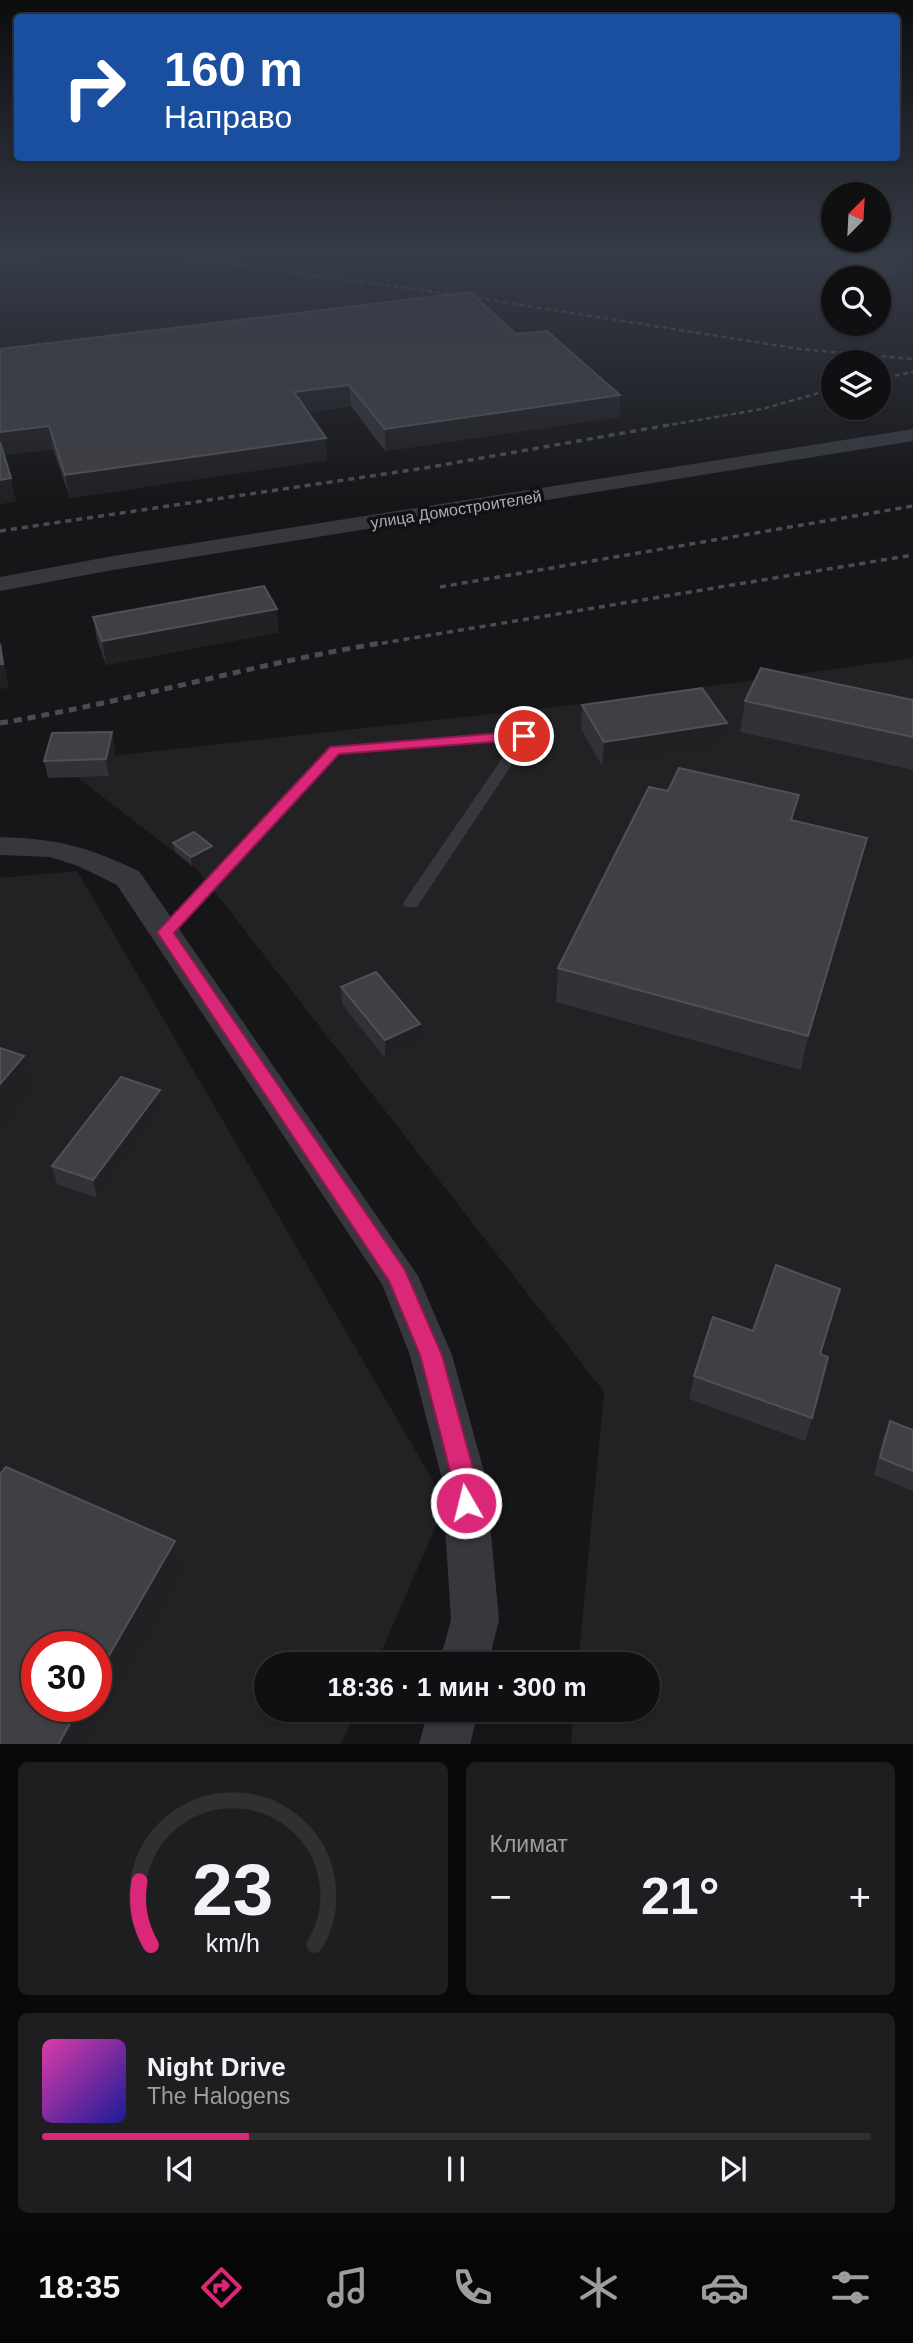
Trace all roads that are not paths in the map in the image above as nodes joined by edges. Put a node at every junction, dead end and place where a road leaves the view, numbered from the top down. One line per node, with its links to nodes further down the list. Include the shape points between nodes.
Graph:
1 (913, 435): 2 (street, улица Домостроителей)
2 (0, 584)
3 (0, 846): 5 (street, via 52,848 128,878)
4 (411, 903): 5 (lane, via 524,736 335,750)
5 (165, 932): 6 (street, via 398,1276 431,1355 464,1479 475,1620)
6 (467, 1652)
7 (450, 1722): 8 (street)
8 (444, 1744)

